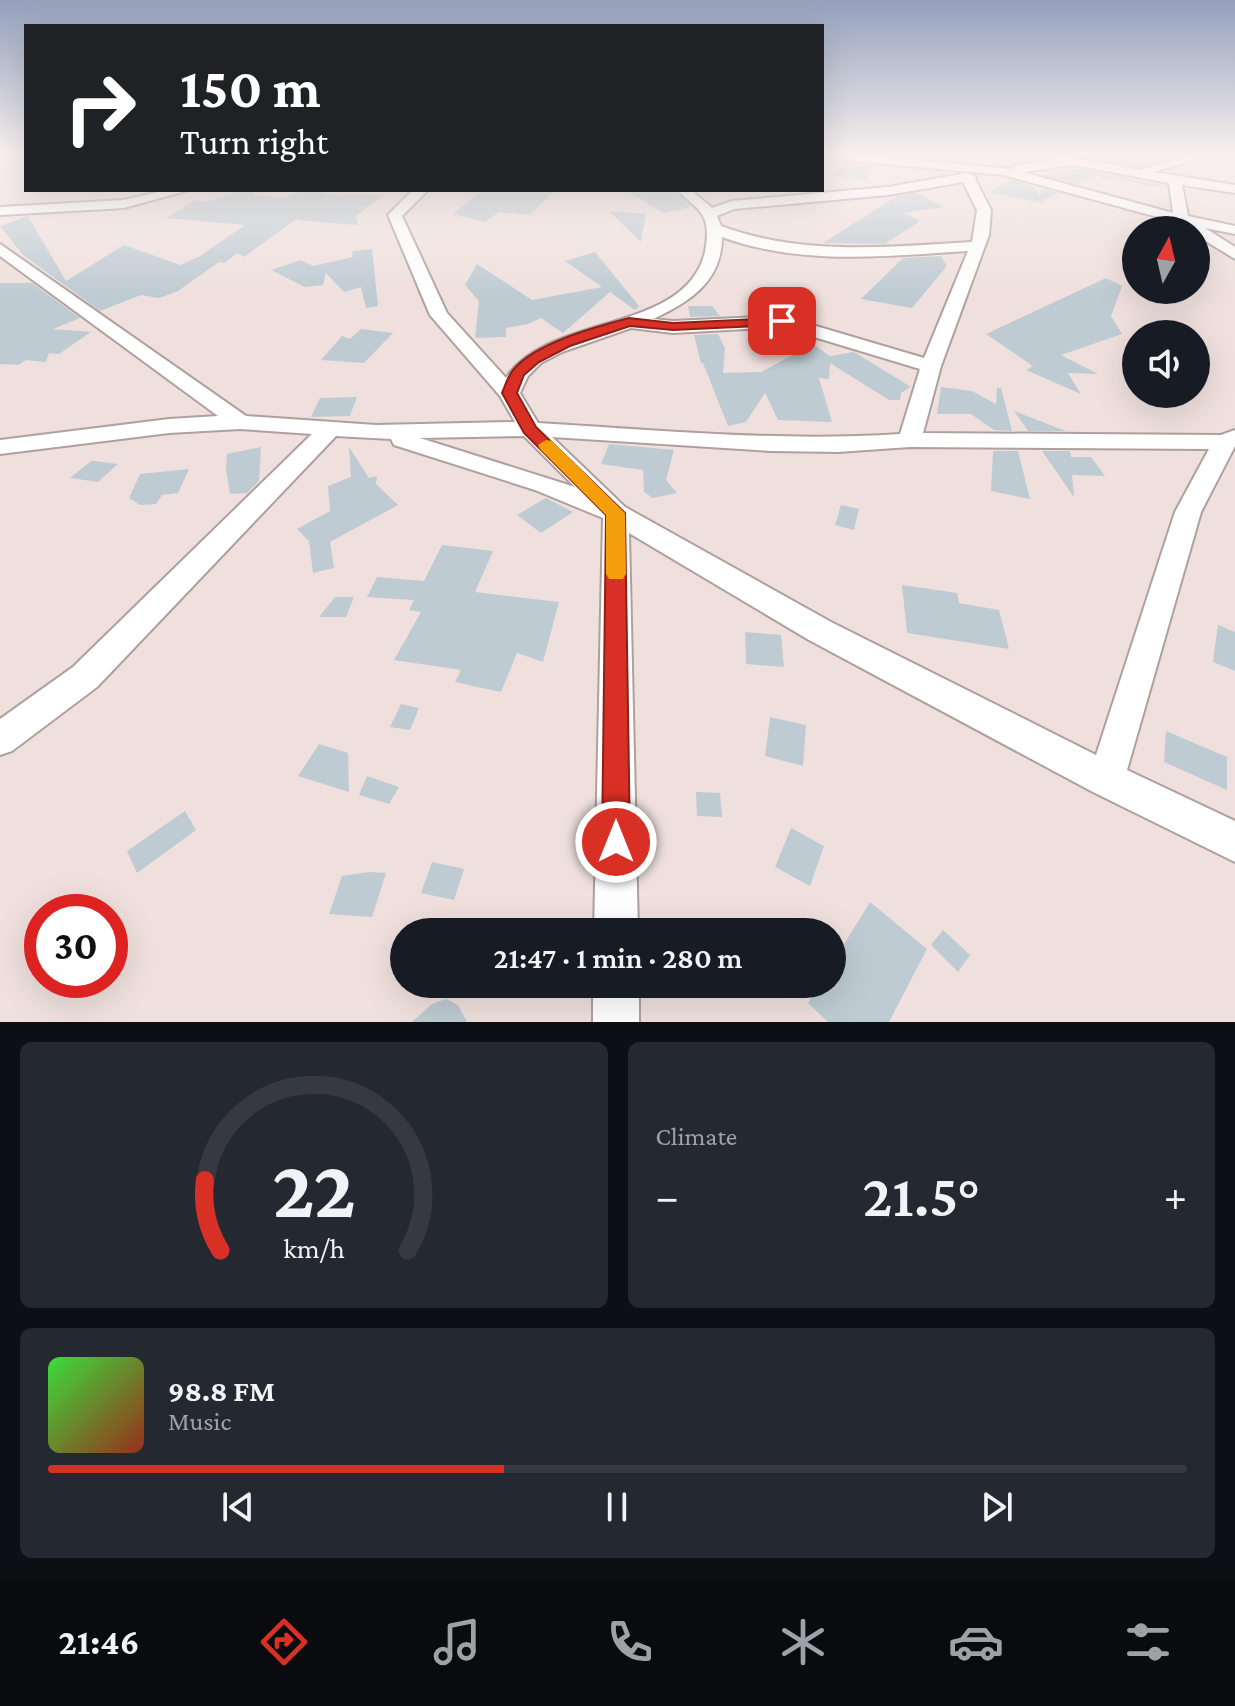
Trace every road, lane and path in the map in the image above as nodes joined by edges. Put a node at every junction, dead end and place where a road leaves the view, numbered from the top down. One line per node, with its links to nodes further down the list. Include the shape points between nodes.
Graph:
1 (134, 202): 7 (street)
2 (409, 202): 18 (street, via 395,215 439,315)
3 (694, 202): 9 (street)
4 (769, 202): 9 (street, via 732,205)
5 (980, 202): 13 (street, via 984,210)
6 (1117, 202): 8 (street)
7 (0, 211)
8 (1170, 216)
9 (712, 222): 13 (street, via 758,244 838,251); 16 (street, via 714,262 700,284)
10 (1210, 225): 11 (street)
11 (1235, 230)
12 (1210, 238): 15 (street)
13 (977, 246): 17 (street)
14 (0, 249): 19 (street)
15 (1235, 254)
16 (629, 322): 17 (street, via 673,327 782,321); 18 (street, via 534,359 518,373)
17 (931, 366): 23 (street)
18 (509, 393): 21 (street)
19 (240, 422): 20 (street); 25 (street)
20 (330, 429): 22 (street); 27 (street, via 85,677)
21 (530, 429): 22 (street); 23 (street, via 771,444); 26 (street)
22 (376, 432): 26 (street, via 544,484)
23 (910, 440): 24 (street)
24 (1229, 440): 28 (street, via 1188,512)
25 (0, 447)
26 (616, 513): 28 (street, via 820,631); 30 (street)
27 (0, 739)
28 (1106, 779): 29 (street)
29 (1235, 842)
30 (616, 918)
31 (616, 998): 32 (street)
32 (616, 1022)

